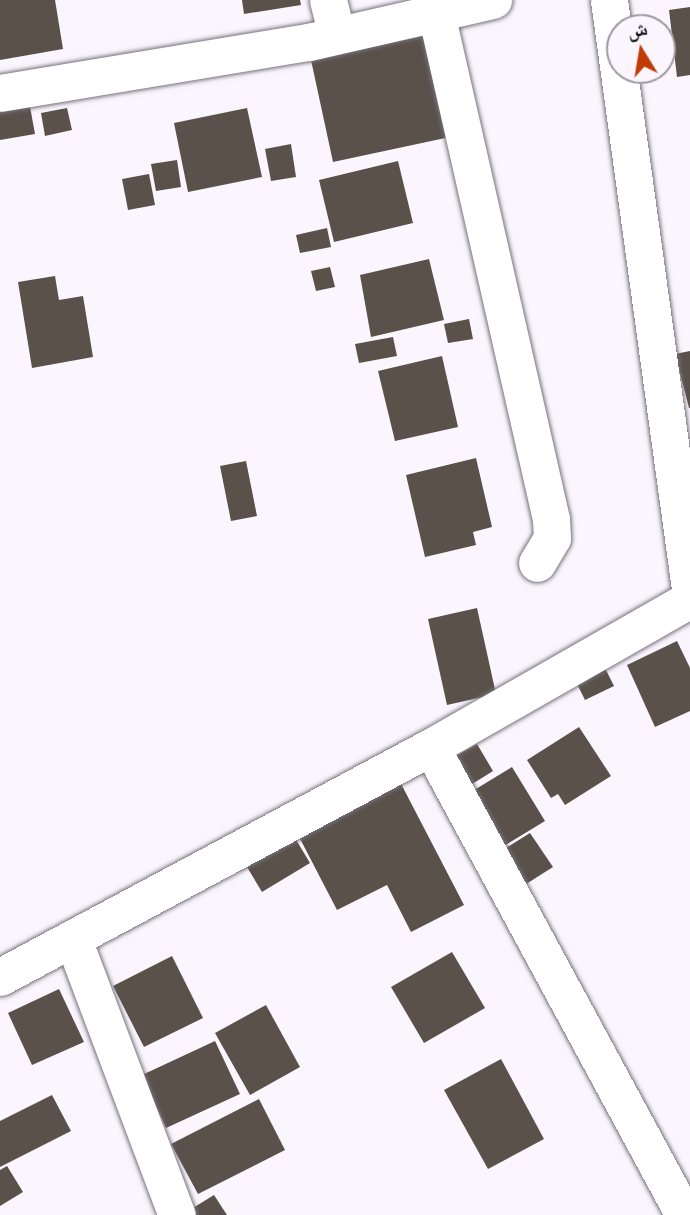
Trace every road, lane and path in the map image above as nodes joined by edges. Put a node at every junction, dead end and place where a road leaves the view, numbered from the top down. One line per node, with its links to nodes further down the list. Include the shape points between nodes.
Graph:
1 (328, 0): 5 (street)
2 (493, 0): 4 (street)
3 (609, 0): 8 (street)
4 (436, 13): 5 (street); 7 (street, via 551,519 552,538)
5 (337, 35): 6 (street)
6 (0, 93)
7 (537, 563)
8 (690, 589)
9 (690, 599): 10 (street)
10 (431, 747): 11 (street); 14 (street)
11 (73, 939): 12 (street); 13 (street)
12 (0, 977)
13 (177, 1215)
14 (684, 1215)

